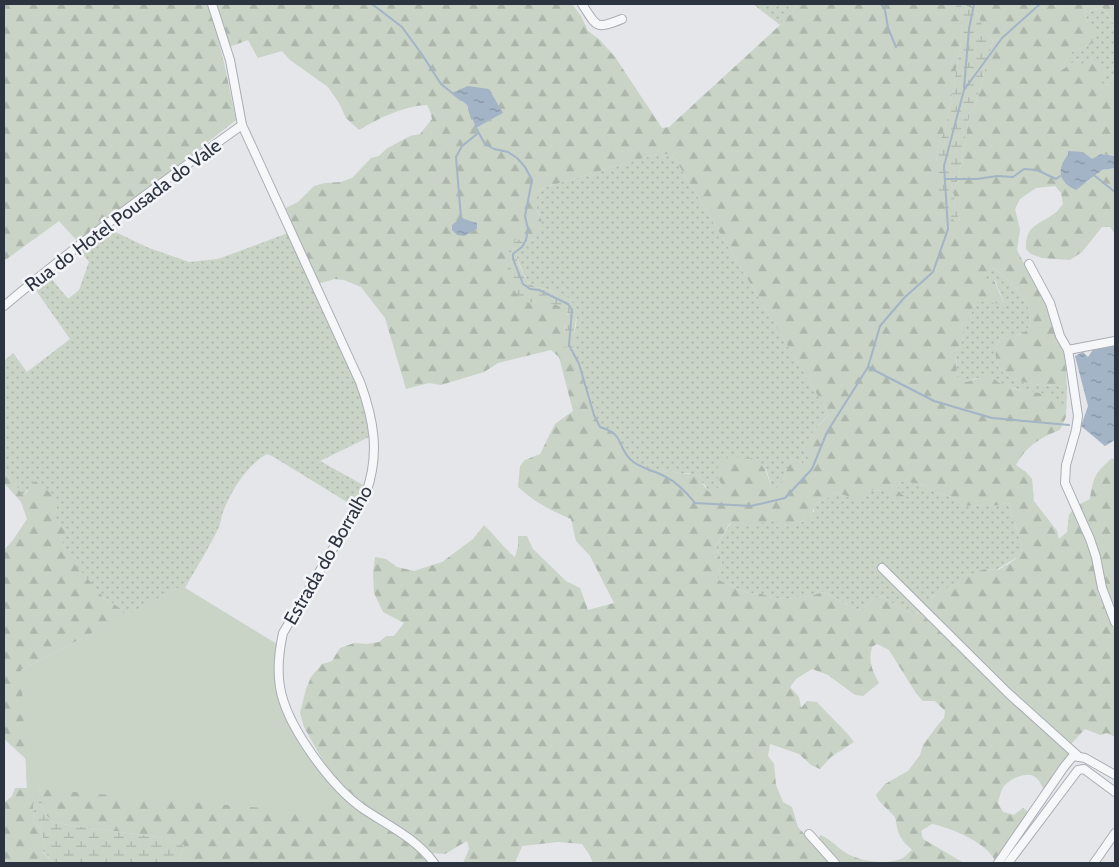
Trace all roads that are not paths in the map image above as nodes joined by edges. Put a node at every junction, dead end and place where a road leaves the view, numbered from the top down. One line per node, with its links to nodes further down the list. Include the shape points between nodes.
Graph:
1 (212, 4): 4 (street, Estrada do Borralho, via 228,53)
2 (582, 4): 3 (street, via 600,26)
3 (622, 19)
4 (242, 125): 6 (street, Rua do Hotel Pousada do Vale, via 120,214); 16 (street, Estrada do Borralho, via 360,382 373,425 372,478 283,634 280,687 287,711 313,757 362,807 412,840)
5 (1029, 264): 8 (street, via 1050,303)
6 (4, 306)
7 (1115, 342): 8 (street)
8 (1068, 350): 10 (street, via 1078,416 1065,483 1090,539 1102,588)
9 (882, 568): 11 (street, via 1008,693)
10 (1115, 622)
11 (1078, 756): 12 (street); 18 (street, via 1064,767)
12 (1115, 775)
13 (1115, 792): 19 (street, via 1084,769 1078,770)
14 (1115, 833): 20 (street)
15 (809, 834): 17 (street)
16 (434, 863)
17 (835, 863)
18 (998, 863)
19 (1008, 863)
20 (1094, 863)

